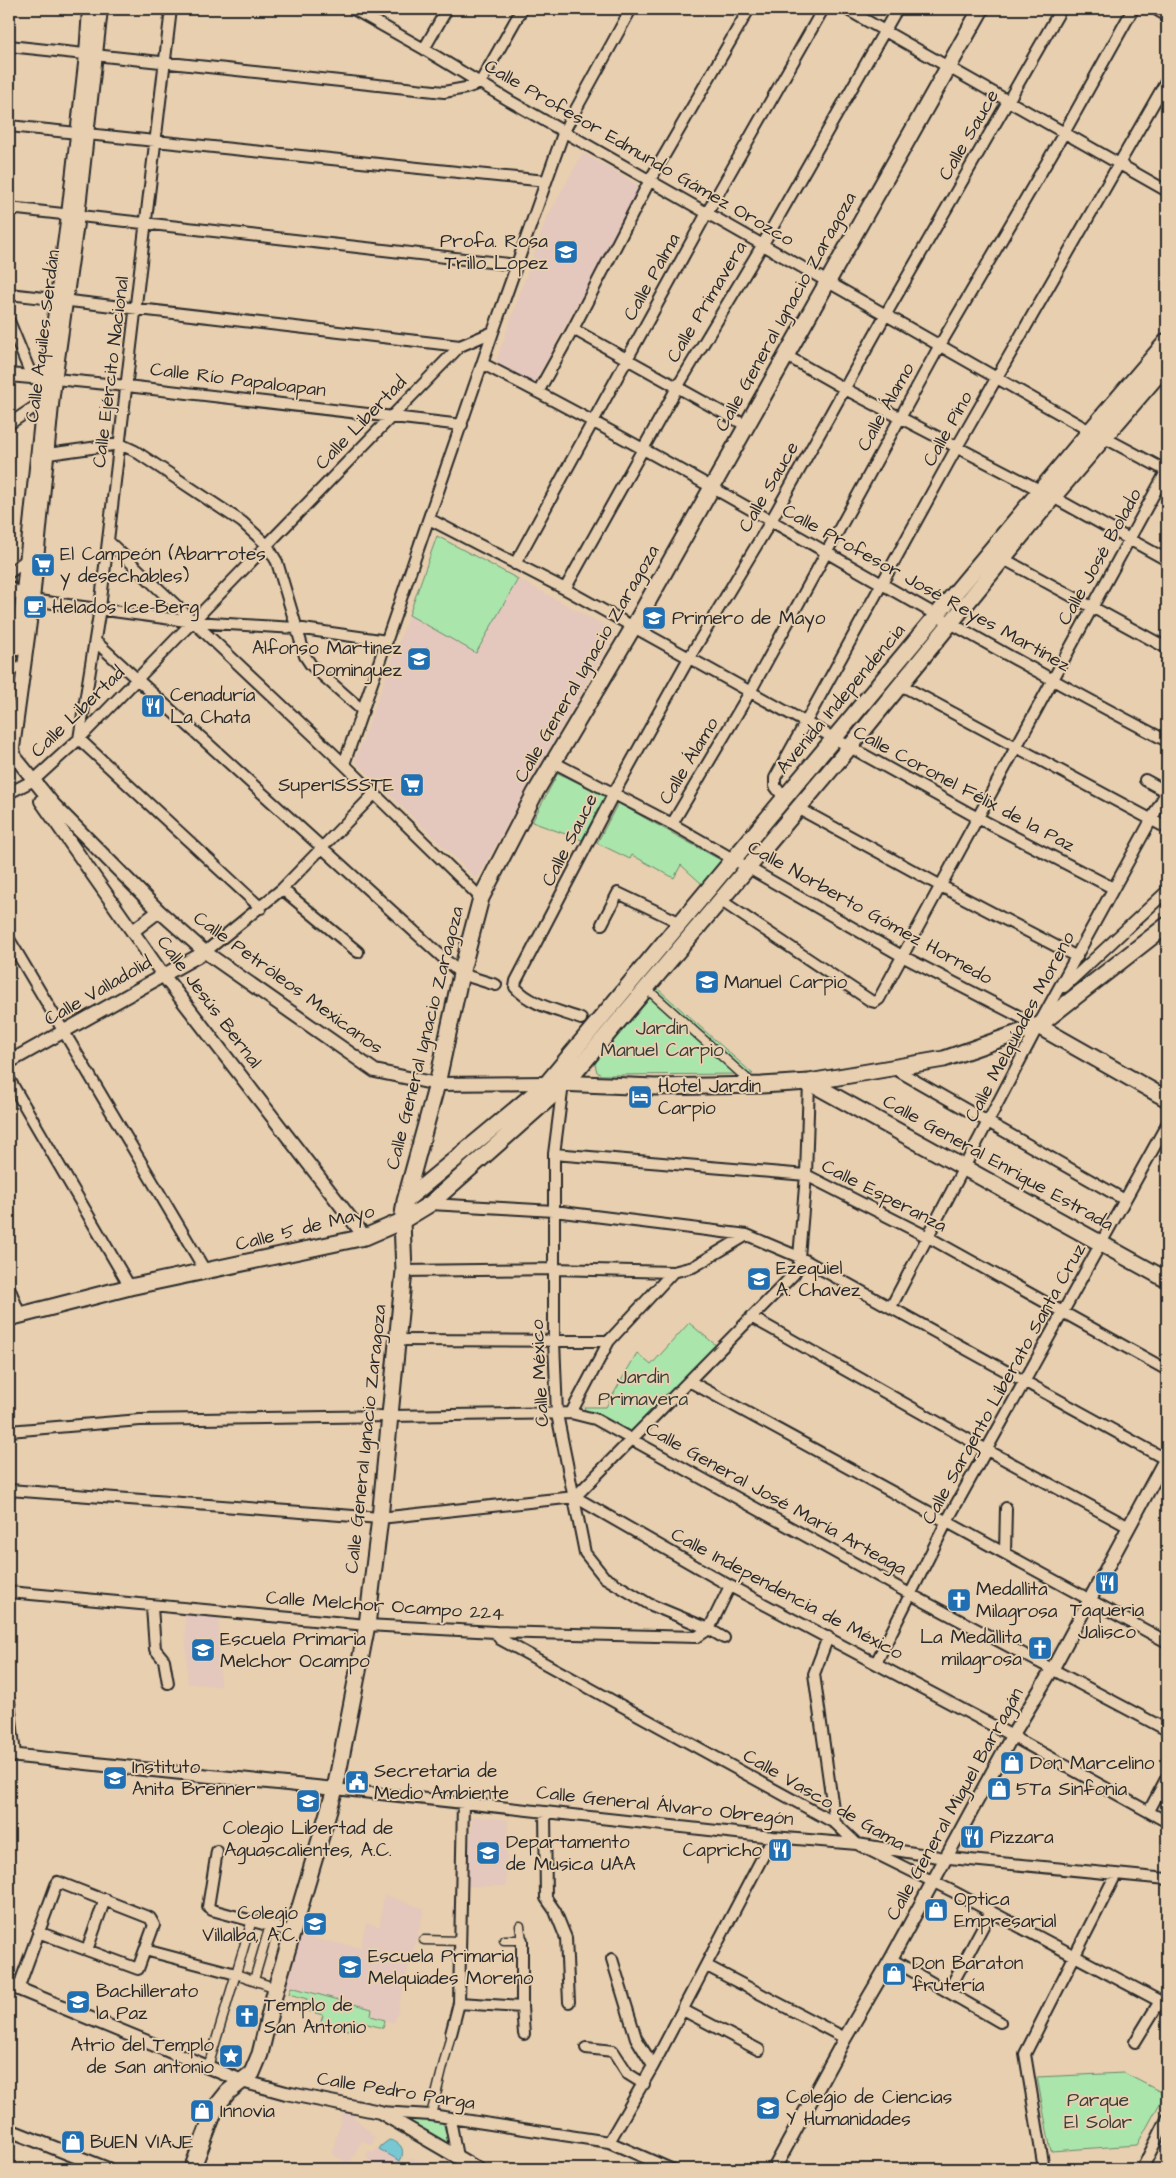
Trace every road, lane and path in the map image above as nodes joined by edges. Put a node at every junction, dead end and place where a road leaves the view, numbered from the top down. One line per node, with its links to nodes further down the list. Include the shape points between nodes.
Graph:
1 (89, 9): 20 (street, Calle Aquiles Serdán)
2 (101, 9): 20 (street, Calle Aquiles Serdán)
3 (171, 9): 21 (street, Calle Ejército Nacional)
4 (447, 9): 19 (street)
5 (522, 9): 24 (street)
6 (630, 9): 27 (street)
7 (749, 9): 32 (street)
8 (823, 9): 36 (street, Calle Palma)
9 (846, 9): 17 (street)
10 (897, 9): 17 (street, Calle Primavera)
11 (981, 9): 22 (main road, Calle General Ignacio Zaragoza)
12 (1061, 9): 25 (street, Calle Sauce)
13 (1134, 9): 29 (street, Calle Álamo)
14 (1161, 9): 16 (main road)
15 (358, 10): 19 (street, Calle Profesor Edmundo Gámez Orozco)
16 (1167, 12)
17 (885, 30): 22 (street); 39 (street, Calle Primavera)
18 (9, 46): 20 (street)
19 (424, 48): 24 (street, Calle Profesor Edmundo Gámez Orozco)
20 (91, 55): 21 (street); 28 (street, Calle Aquiles Serdán)
21 (164, 63): 24 (street, via 444,92); 30 (street, Calle Ejército Nacional)
22 (948, 66): 25 (street); 41 (main road, Calle General Ignacio Zaragoza)
23 (1167, 80): 31 (street, Calle Pino)
24 (480, 82): 27 (street, Calle Profesor Edmundo Gámez Orozco)
25 (1009, 101): 29 (street); 45 (street, Calle Sauce)
26 (9, 126): 28 (street)
27 (564, 131): 32 (street, Calle Profesor Edmundo Gámez Orozco); 33 (street)
28 (81, 133): 30 (street); 37 (street, Calle Aquiles Serdán)
29 (1064, 133): 31 (street); 50 (street, Calle Álamo)
30 (156, 141): 33 (street); 38 (street, Calle Ejército Nacional)
31 (1120, 164): 34 (street); 57 (street, Calle Pino)
32 (650, 180): 36 (street, Calle Profesor Edmundo Gámez Orozco); 47 (street)
33 (546, 181): 40 (street)
34 (1167, 191)
35 (9, 208): 37 (street)
36 (707, 213): 39 (street, Calle Profesor Edmundo Gámez Orozco); 53 (street, Calle Palma)
37 (73, 215): 38 (street); 43 (street, Calle Aquiles Serdán)
38 (147, 224): 40 (street); 44 (street, Calle Ejército Nacional)
39 (763, 244): 41 (street, Calle Profesor Edmundo Gámez Orozco); 60 (street, Calle Primavera)
40 (518, 265): 48 (street)
41 (827, 280): 45 (street, Calle Profesor Edmundo Gámez Orozco); 52 (main road, Calle General Ignacio Zaragoza)
42 (9, 294): 43 (street)
43 (61, 299): 44 (street); 58 (street, Calle Aquiles Serdán)
44 (135, 309): 51 (street); 59 (street, Calle Ejército Nacional)
45 (886, 314): 50 (street, Calle Profesor Edmundo Gámez Orozco); 61 (street, Calle Sauce)
46 (9, 321): 58 (street)
47 (573, 329): 53 (street); 62 (street)
48 (493, 332): 51 (street, Calle Libertad); 54 (street)
49 (1167, 341): 55 (main road, Avenida Independencia)
50 (940, 345): 57 (street, Calle Profesor Edmundo Gámez Orozco); 65 (street, Calle Álamo)
51 (460, 346): 64 (street, Calle Libertad)
52 (785, 355): 61 (street); 69 (main road, Calle General Ignacio Zaragoza)
53 (627, 358): 60 (street); 66 (street, Calle Palma)
54 (483, 364): 62 (street, Calle Profesor José Reyes Martínez); 68 (street)
55 (1160, 372): 70 (main road, Avenida Independencia); 71 (main road, Avenida Independencia)
56 (9, 375): 58 (street, Calle Río Papaloapan)
57 (996, 378): 70 (street, Calle Profesor Edmundo Gámez Orozco); 73 (street, Calle Pino)
58 (44, 379): 59 (street, Calle Río Papaloapan); 63 (street, Calle Aquiles Serdán)
59 (127, 386): 64 (street, Calle Río Papaloapan); 72 (street, Calle Ejército Nacional)
60 (678, 386): 69 (street); 74 (street, Calle Primavera)
61 (845, 389): 65 (street); 80 (street, Calle Sauce)
62 (538, 392): 66 (street, Calle Profesor José Reyes Martínez)
63 (48, 398): 67 (street); 75 (street, Calle Aquiles Serdán)
64 (393, 416): 68 (street, Calle Río Papaloapan); 83 (street, Calle Libertad)
65 (899, 418): 73 (street); 84 (street, Calle Álamo)
66 (594, 422): 74 (street, Calle Profesor José Reyes Martínez); 89 (street, Calle Palma)
67 (9, 424)
68 (462, 425): 79 (street)
69 (745, 425): 77 (main road, Calle General Ignacio Zaragoza)
70 (1090, 431): 78 (main road, Avenida Independencia)
71 (1105, 438): 76 (street); 78 (main road, Avenida Independencia)
72 (120, 444): 75 (street); 82 (street, Calle Ejército Nacional); 83 (street, via 136,451 242,522)
73 (957, 448): 78 (street); 91 (street, Calle Pino)
74 (644, 449): 77 (street, Calle Profesor José Reyes Martínez); 93 (street, Calle Primavera)
75 (43, 455): 85 (street, Calle Aquiles Serdán); 87 (street, Calle Aquiles Serdán)
76 (1167, 471): 81 (street, Calle José Bolado)
77 (712, 487): 80 (street, Calle Profesor José Reyes Martínez); 99 (main road, Calle General Ignacio Zaragoza)
78 (1047, 494): 81 (street); 86 (main road, Avenida Independencia); 97 (main road, Avenida Independencia)
79 (429, 519): 89 (street, Calle Coronel Félix de la Paz); 102 (street)
80 (771, 521): 84 (street, Calle Profesor José Reyes Martínez); 104 (street, Calle Sauce)
81 (1130, 540): 88 (street); 96 (street, Calle José Bolado)
82 (108, 541): 95 (street, Calle Ejército Nacional); 98 (street)
83 (267, 545): 98 (street, Calle Libertad); 100 (street, via 277,562)
84 (828, 552): 91 (street, Calle Profesor José Reyes Martínez); 109 (street, Calle Álamo)
85 (37, 553): 87 (street); 94 (street, Calle Aquiles Serdán)
86 (1002, 558): 96 (street); 97 (main road, Avenida Independencia)
87 (26, 560): 90 (street); 94 (street, Calle Aquiles Serdán)
88 (1167, 560)
89 (515, 564): 93 (street, Calle Coronel Félix de la Paz)
90 (9, 573)
91 (883, 585): 97 (street, Calle Profesor José Reyes Martínez); 111 (street, Calle Pino)
92 (9, 586): 94 (street)
93 (565, 589): 99 (street, Calle Coronel Félix de la Paz)
94 (28, 600): 95 (street); 105 (street, Calle Aquiles Serdán)
95 (100, 608): 98 (street); 101 (street, Calle Ejército Nacional)
96 (1094, 608): 103 (street); 107 (street, Calle José Bolado)
97 (943, 619): 107 (street, Calle Profesor José Reyes Martínez); 108 (main road, Avenida Independencia); 114 (main road, Avenida Independencia)
98 (194, 622): 100 (street); 106 (street, Calle Libertad); 120 (street)
99 (634, 626): 104 (street, Calle Coronel Félix de la Paz); 119 (main road, Calle General Ignacio Zaragoza)
100 (296, 628): 102 (street); 110 (street, via 311,665)
101 (95, 640): 106 (street); 113 (street, Calle Ejército Nacional)
102 (387, 640): 110 (street)
103 (1167, 648)
104 (689, 658): 109 (street, Calle Coronel Félix de la Paz); 125 (street, Calle Sauce)
105 (15, 670): 112 (street, Calle Aquiles Serdán); 118 (street, Calle Aquiles Serdán)
106 (137, 680): 113 (street, Calle Libertad); 133 (street)
107 (1053, 680): 115 (street, Calle Profesor José Reyes Martínez); 116 (street, Calle José Bolado)
108 (899, 684): 116 (street); 117 (main road, Avenida Independencia)
109 (750, 692): 111 (street, Calle Coronel Félix de la Paz); 131 (street, Calle Álamo)
110 (363, 711): 120 (street)
111 (804, 721): 114 (street, Calle Coronel Félix de la Paz); 127 (street, Calle Pino, via 775,778 775,786)
112 (9, 725)
113 (79, 739): 122 (street, Calle Libertad); 142 (street)
114 (834, 739): 117 (street, Calle Coronel Félix de la Paz); 127 (main road, Avenida Independencia)
115 (1167, 741)
116 (1015, 747): 129 (street, Calle José Bolado); 130 (street)
117 (849, 748): 128 (main road, Avenida Independencia); 129 (street, Calle Coronel Félix de la Paz)
118 (10, 754): 122 (street, Calle Aquiles Serdán)
119 (553, 762): 125 (street, Calle Norberto Gómez Hornedo); 140 (main road, Calle General Ignacio Zaragoza)
120 (344, 764): 126 (street)
121 (1145, 780): 123 (street)
122 (31, 782): 124 (street, Calle Libertad); 143 (street, Calle Petróleos Mexicanos); 147 (street, Calle Jesús Bernal)
123 (1167, 792): 130 (street, Calle Melquíades Moreno)
124 (9, 793)
125 (614, 793): 131 (street, Calle Norberto Gómez Hornedo); 158 (street, Calle Sauce, via 515,987 542,1004)
126 (374, 794): 133 (street); 140 (street)
127 (784, 798): 134 (main road, Avenida Independencia)
128 (798, 808): 135 (main road, Avenida Independencia); 136 (street)
129 (978, 818): 136 (street, Calle José Bolado); 137 (street, Calle Coronel Félix de la Paz)
130 (1152, 819): 132 (street); 137 (street, Calle Melquíades Moreno)
131 (672, 824): 134 (street, Calle Norberto Gómez Hornedo)
132 (1167, 828)
133 (320, 847): 138 (street); 153 (street)
134 (732, 860): 135 (street, Calle Norberto Gómez Hornedo); 144 (main road, Avenida Independencia)
135 (746, 867): 141 (main road, Avenida Independencia); 151 (street, Calle Norberto Gómez Hornedo)
136 (941, 886): 151 (street, Calle José Bolado); 152 (street)
137 (1113, 888): 152 (street, Calle Melquíades Moreno)
138 (282, 889): 142 (street); 150 (street)
139 (1167, 890): 157 (street)
140 (480, 898): 153 (main road, Calle General Ignacio Zaragoza)
141 (720, 900): 151 (street, Calle José Bolado, via 875,1002); 156 (main road, Avenida Independencia)
142 (261, 908): 149 (street)
143 (158, 911): 147 (street); 149 (street, Calle Petróleos Mexicanos)
144 (680, 922): 145 (street, via 618,893); 164 (main road, Avenida Independencia)
145 (602, 924)
146 (1167, 925): 159 (main road, Calle Petróleos Mexicanos)
147 (134, 931): 154 (street, Calle Jesús Bernal)
148 (9, 939): 160 (street)
149 (205, 952): 154 (street, Calle Valladolid); 167 (street, Calle Petróleos Mexicanos, via 375,1071)
150 (358, 952)
151 (902, 956): 159 (street, Calle Norberto Gómez Hornedo)
152 (1077, 957): 157 (street, Calle Melquíades Moreno)
153 (460, 974): 155 (street); 167 (main road, Calle General Ignacio Zaragoza)
154 (163, 975): 160 (street, Calle Valladolid); 181 (street, Calle Jesús Bernal)
155 (496, 985)
156 (646, 988): 166 (main road, Avenida Independencia); 168 (street)
157 (1058, 993): 159 (street, Calle Melquíades Moreno)
158 (581, 1019)
159 (1038, 1026): 162 (main road, Calle Petróleos Mexicanos, via 944,1059); 169 (main road, Calle Norberto Gómez Hornedo); 170 (street, Calle Melquíades Moreno)
160 (64, 1032): 161 (street, Calle Valladolid); 187 (street)
161 (9, 1062)
162 (893, 1068): 165 (main road, Calle Petróleos Mexicanos); 170 (street)
163 (9, 1078): 191 (street)
164 (546, 1082): 166 (main road, Calle Petróleos Mexicanos); 167 (street, Calle Petróleos Mexicanos); 176 (main road)
165 (809, 1082): 168 (main road, Calle Petróleos Mexicanos); 173 (main road, Calle General Enrique Estrada); 174 (street)
166 (563, 1083): 168 (main road, Calle Petróleos Mexicanos); 172 (street, Calle México); 177 (main road, Calle 5 de Mayo)
167 (437, 1084): 176 (main road, Calle General Ignacio Zaragoza)
168 (755, 1086)
169 (1167, 1099)
170 (990, 1122): 173 (street, Calle Melquíades Moreno); 175 (street)
171 (1167, 1124): 175 (street, Calle Sargento Liberato Santa Cruz)
172 (554, 1154): 174 (street, Calle Esperanza); 178 (street, Calle México)
173 (965, 1168): 182 (street, Calle Melquíades Moreno); 183 (main road, Calle General Enrique Estrada)
174 (806, 1175): 182 (street, Calle Esperanza); 184 (street)
175 (1124, 1200): 183 (street, Calle Sargento Liberato Santa Cruz)
176 (405, 1201): 179 (main road, Calle General Ignacio Zaragoza)
177 (430, 1204): 178 (street); 179 (main road, Calle 5 de Mayo)
178 (554, 1211): 180 (street); 185 (street, Calle México)
179 (402, 1222): 181 (main road, Calle 5 de Mayo); 186 (main road, Calle General Ignacio Zaragoza)
180 (747, 1234): 184 (street); 188 (street, via 693,1267)
181 (365, 1238): 187 (main road, Calle 5 de Mayo)
182 (928, 1238): 192 (street, Calle Melquíades Moreno); 193 (street, Calle Esperanza)
183 (1102, 1244): 189 (main road, Calle General Enrique Estrada); 193 (street, Calle Sargento Liberato Santa Cruz)
184 (799, 1258): 192 (street); 195 (street, via 794,1274)
185 (554, 1269): 186 (street); 188 (street); 197 (street, Calle México)
186 (404, 1271): 196 (main road, Calle General Ignacio Zaragoza)
187 (206, 1272): 191 (main road, Calle 5 de Mayo)
188 (673, 1272): 198 (street)
189 (1167, 1280)
190 (9, 1287): 194 (street)
191 (130, 1287): 194 (main road, Calle 5 de Mayo)
192 (891, 1307): 201 (street)
193 (1063, 1312): 199 (street, Calle Esperanza); 201 (street, Calle Sargento Liberato Santa Cruz)
194 (14, 1316)
195 (751, 1317): 200 (street); 207 (street)
196 (396, 1340): 197 (street); 204 (main road, Calle General Ignacio Zaragoza)
197 (554, 1341): 198 (street); 203 (street, Calle México)
198 (609, 1341): 202 (street)
199 (1167, 1370)
200 (689, 1381): 206 (street); 213 (street)
201 (1025, 1382): 207 (street, Calle Sargento Liberato Santa Cruz); 208 (street)
202 (571, 1413): 203 (street, Calle General José María Arteaga); 206 (street, Calle General José María Arteaga, via 595,1419)
203 (557, 1414): 204 (street, Calle General José María Arteaga); 210 (street, Calle México)
204 (390, 1416): 205 (street, Calle General José María Arteaga, via 140,1420); 212 (main road, Calle General Ignacio Zaragoza)
205 (9, 1431)
206 (632, 1439): 210 (street); 218 (street, Calle General José María Arteaga)
207 (988, 1450): 213 (street, Calle Sargento Liberato Santa Cruz); 214 (street)
208 (1167, 1458): 214 (street, Calle General Miguel Barragán)
209 (9, 1490): 212 (street)
210 (575, 1497): 212 (street); 216 (street, Calle Independencia de México); 222 (street, Calle México, via 585,1553 604,1577 648,1604)
211 (1006, 1508): 215 (street)
212 (380, 1518): 221 (main road, Calle General Ignacio Zaragoza)
213 (947, 1521): 215 (street); 218 (street, Calle Sargento Liberato Santa Cruz)
214 (1129, 1527): 219 (street, Calle General Miguel Barragán)
215 (1005, 1553): 219 (street)
216 (730, 1586): 222 (street); 224 (street, Calle Independencia de México)
217 (9, 1592): 220 (street, Calle Melchor Ocampo 224)
218 (910, 1594): 227 (street, Calle Sargento Liberato Santa Cruz); 228 (street, Calle General José María Arteaga)
219 (1089, 1599): 226 (street); 228 (street, Calle General Miguel Barragán)
220 (152, 1606): 221 (street, Calle Melchor Ocampo 224); 229 (street, via 155,1649 164,1660)
221 (367, 1625): 223 (street, Calle Melchor Ocampo 224); 235 (main road, Calle General Ignacio Zaragoza)
222 (709, 1629): 223 (street, Calle Melchor Ocampo 224, via 697,1638); 225 (street, Calle México)
223 (494, 1632): 240 (street, Calle Vasco de Gama, via 500,1639)
224 (828, 1637): 227 (street, Calle Independencia de México); 240 (street, via 814,1674)
225 (724, 1638)
226 (1167, 1642)
227 (876, 1663): 232 (street, Calle Independencia de México)
228 (1053, 1668): 231 (street, Calle General José María Arteaga); 232 (street, Calle General Miguel Barragán)
229 (168, 1683)
230 (9, 1701): 233 (street)
231 (1167, 1730)
232 (1012, 1736): 237 (street, Calle Independencia de México); 244 (street, Calle General Miguel Barragán)
233 (12, 1755): 235 (street, Calle General Álvaro Obregón)
234 (1167, 1778): 237 (street)
235 (335, 1789): 236 (street, Calle General Álvaro Obregón); 254 (main road, Calle General Ignacio Zaragoza)
236 (463, 1803): 238 (street, Calle General Álvaro Obregón); 258 (street)
237 (1149, 1811): 239 (street, Calle Independencia de México)
238 (545, 1812): 241 (street, Calle General Álvaro Obregón); 270 (street, via 546,1898 566,1938)
239 (1167, 1822)
240 (835, 1823): 242 (street, Calle Vasco de Gama)
241 (773, 1837): 242 (street, Calle General Álvaro Obregón); 264 (street)
242 (857, 1844): 244 (street, Calle General Álvaro Obregón); 247 (street, Calle Vasco de Gama)
243 (217, 1851): 250 (street, via 208,1907)
244 (946, 1857): 245 (street, Calle General Álvaro Obregón); 247 (street, Calle General Miguel Barragán)
245 (1116, 1874): 246 (street, Calle General Álvaro Obregón); 261 (street)
246 (1167, 1879)
247 (933, 1881): 249 (street, Calle Vasco de Gama); 263 (street, Calle General Miguel Barragán)
248 (105, 1899): 253 (street, via 58,1882); 259 (street); 260 (street, via 153,1921)
249 (990, 1911): 261 (street, Calle Vasco de Gama); 269 (street)
250 (252, 1920): 251 (street); 265 (street)
251 (270, 1924): 254 (street); 266 (street)
252 (520, 1926): 257 (street)
253 (38, 1932): 259 (street); 267 (street)
254 (292, 1932): 268 (main road, Calle General Ignacio Zaragoza)
255 (424, 1940): 258 (street)
256 (504, 1940): 257 (street)
257 (522, 1940): 273 (street)
258 (460, 1941): 271 (street)
259 (87, 1950): 260 (street, via 138,1969)
260 (145, 1950): 265 (street)
261 (1073, 1956): 272 (street, Calle Vasco de Gama); 298 (street, via 1025,2054)
262 (612, 1959): 283 (street, via 636,2038)
263 (891, 1959): 269 (street); 278 (street, Calle General Miguel Barragán)
264 (707, 1966): 274 (street); 278 (street)
265 (236, 1974): 266 (street); 282 (street)
266 (254, 1980): 268 (street)
267 (13, 1987): 282 (street, Calle Pedro Parga)
268 (276, 1988): 284 (main road, Calle General Ignacio Zaragoza, via 260,2054 252,2073)
269 (948, 1992): 275 (street)
270 (569, 2002)
271 (459, 2003): 273 (street); 276 (street)
272 (1164, 2003): 279 (street)
273 (522, 2007): 277 (street)
274 (683, 2010): 281 (street); 283 (street)
275 (1000, 2022)
276 (451, 2034): 287 (street)
277 (524, 2034)
278 (845, 2038): 297 (street, Calle General Miguel Barragán)
279 (1135, 2042)
280 (586, 2048): 285 (street, via 613,2052 628,2074)
281 (759, 2050)
282 (208, 2066): 284 (street, Calle Pedro Parga)
283 (653, 2066): 285 (street)
284 (242, 2081): 286 (street, Calle Pedro Parga); 294 (main road, Calle General Ignacio Zaragoza, via 216,2107)
285 (644, 2084): 291 (street)
286 (380, 2112): 287 (street, Calle Pedro Parga); 292 (street)
287 (431, 2115): 288 (street, Calle Pedro Parga)
288 (450, 2119): 291 (street, Calle Pedro Parga); 292 (street)
289 (1167, 2119): 299 (street)
290 (9, 2130): 293 (street)
291 (609, 2142): 296 (street, Calle Pedro Parga)
292 (457, 2157): 295 (street)
293 (108, 2169)
294 (192, 2169)
295 (478, 2169)
296 (671, 2169)
297 (774, 2169)
298 (1044, 2169)
299 (1142, 2169)

